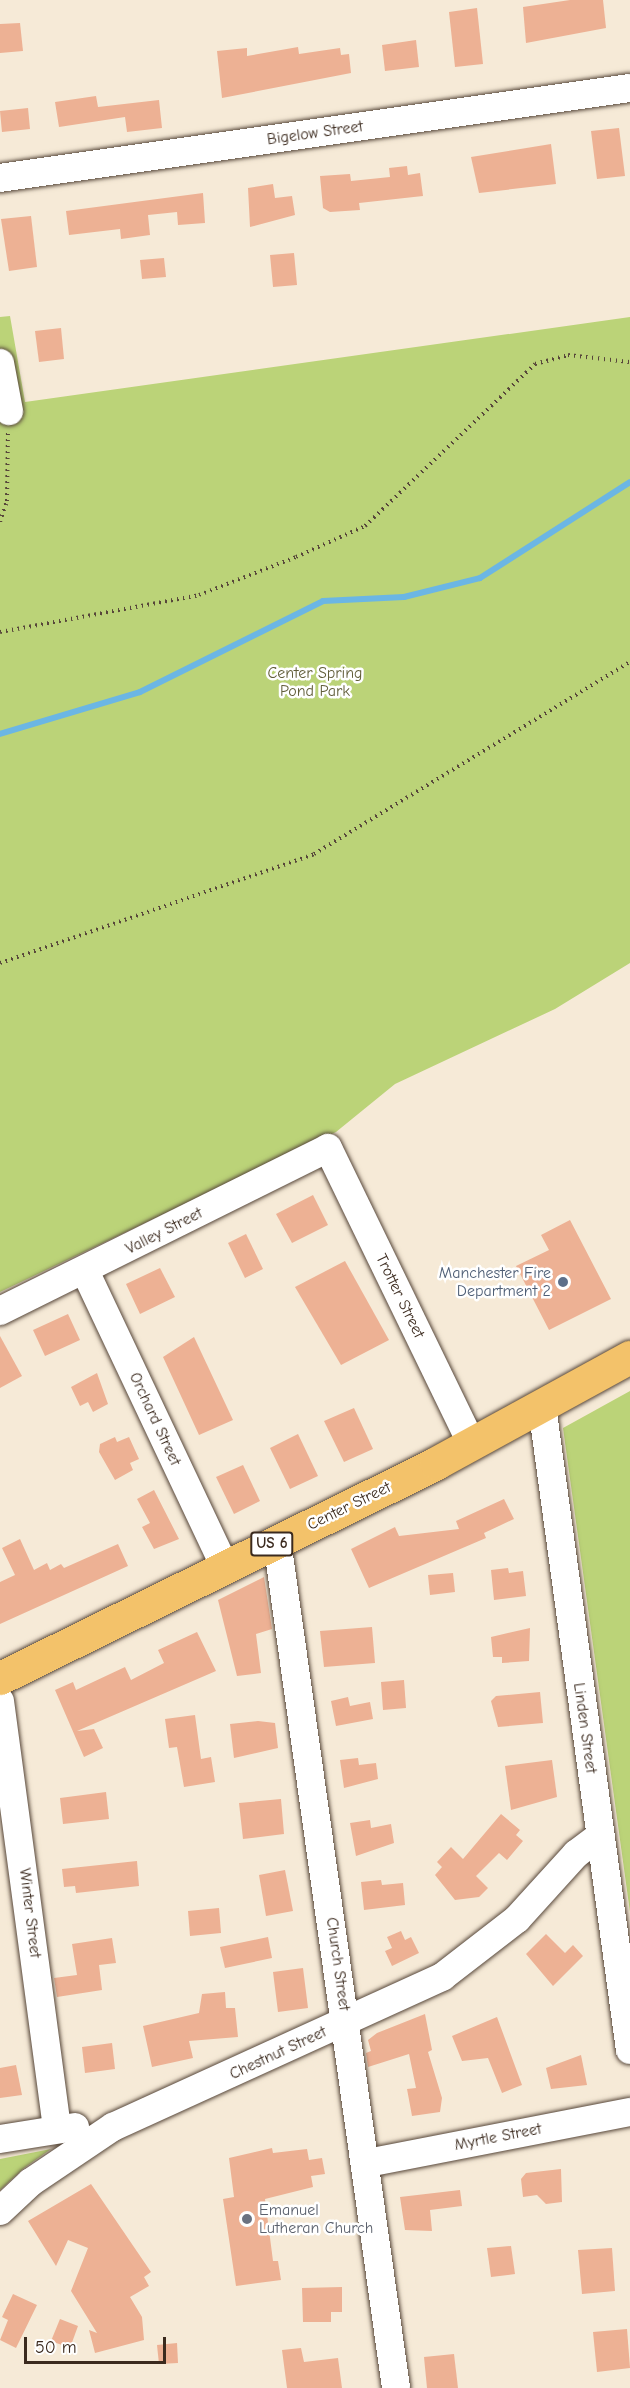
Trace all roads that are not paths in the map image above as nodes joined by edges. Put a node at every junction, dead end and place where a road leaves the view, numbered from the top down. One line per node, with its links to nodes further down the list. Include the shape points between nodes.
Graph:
1 (630, 88): 2 (street, Bigelow Street)
2 (0, 178)
3 (0, 363): 4 (street)
4 (9, 411)
5 (328, 1148): 6 (street, Valley Street); 10 (street, Trotter Street)
6 (85, 1271): 7 (street, Valley Street); 12 (street, Orchard Street)
7 (0, 1311)
8 (630, 1357): 9 (main road, Center Street / US 6)
9 (542, 1406): 10 (main road, Center Street / US 6); 15 (street, Linden Street)
10 (472, 1444): 11 (main road, Center Street / US 6)
11 (277, 1541): 12 (main road, Center Street / US 6); 16 (street, Church Street)
12 (225, 1567): 13 (main road, Center Street / US 6)
13 (0, 1678)
14 (0, 1701): 19 (street, Winter Street)
15 (600, 1836): 16 (street, Chestnut Street, via 476,1955 442,1977); 17 (street, Linden Street)
16 (345, 2022): 20 (street, Chestnut Street); 22 (street, Church Street)
17 (630, 2050)
18 (630, 2112): 22 (street, Myrtle Street)
19 (57, 2127): 20 (street); 21 (street)
20 (113, 2127): 23 (street, Chestnut Street, via 31,2182)
21 (0, 2139)
22 (367, 2163): 24 (street, Church Street)
23 (0, 2211)
24 (396, 2388)

